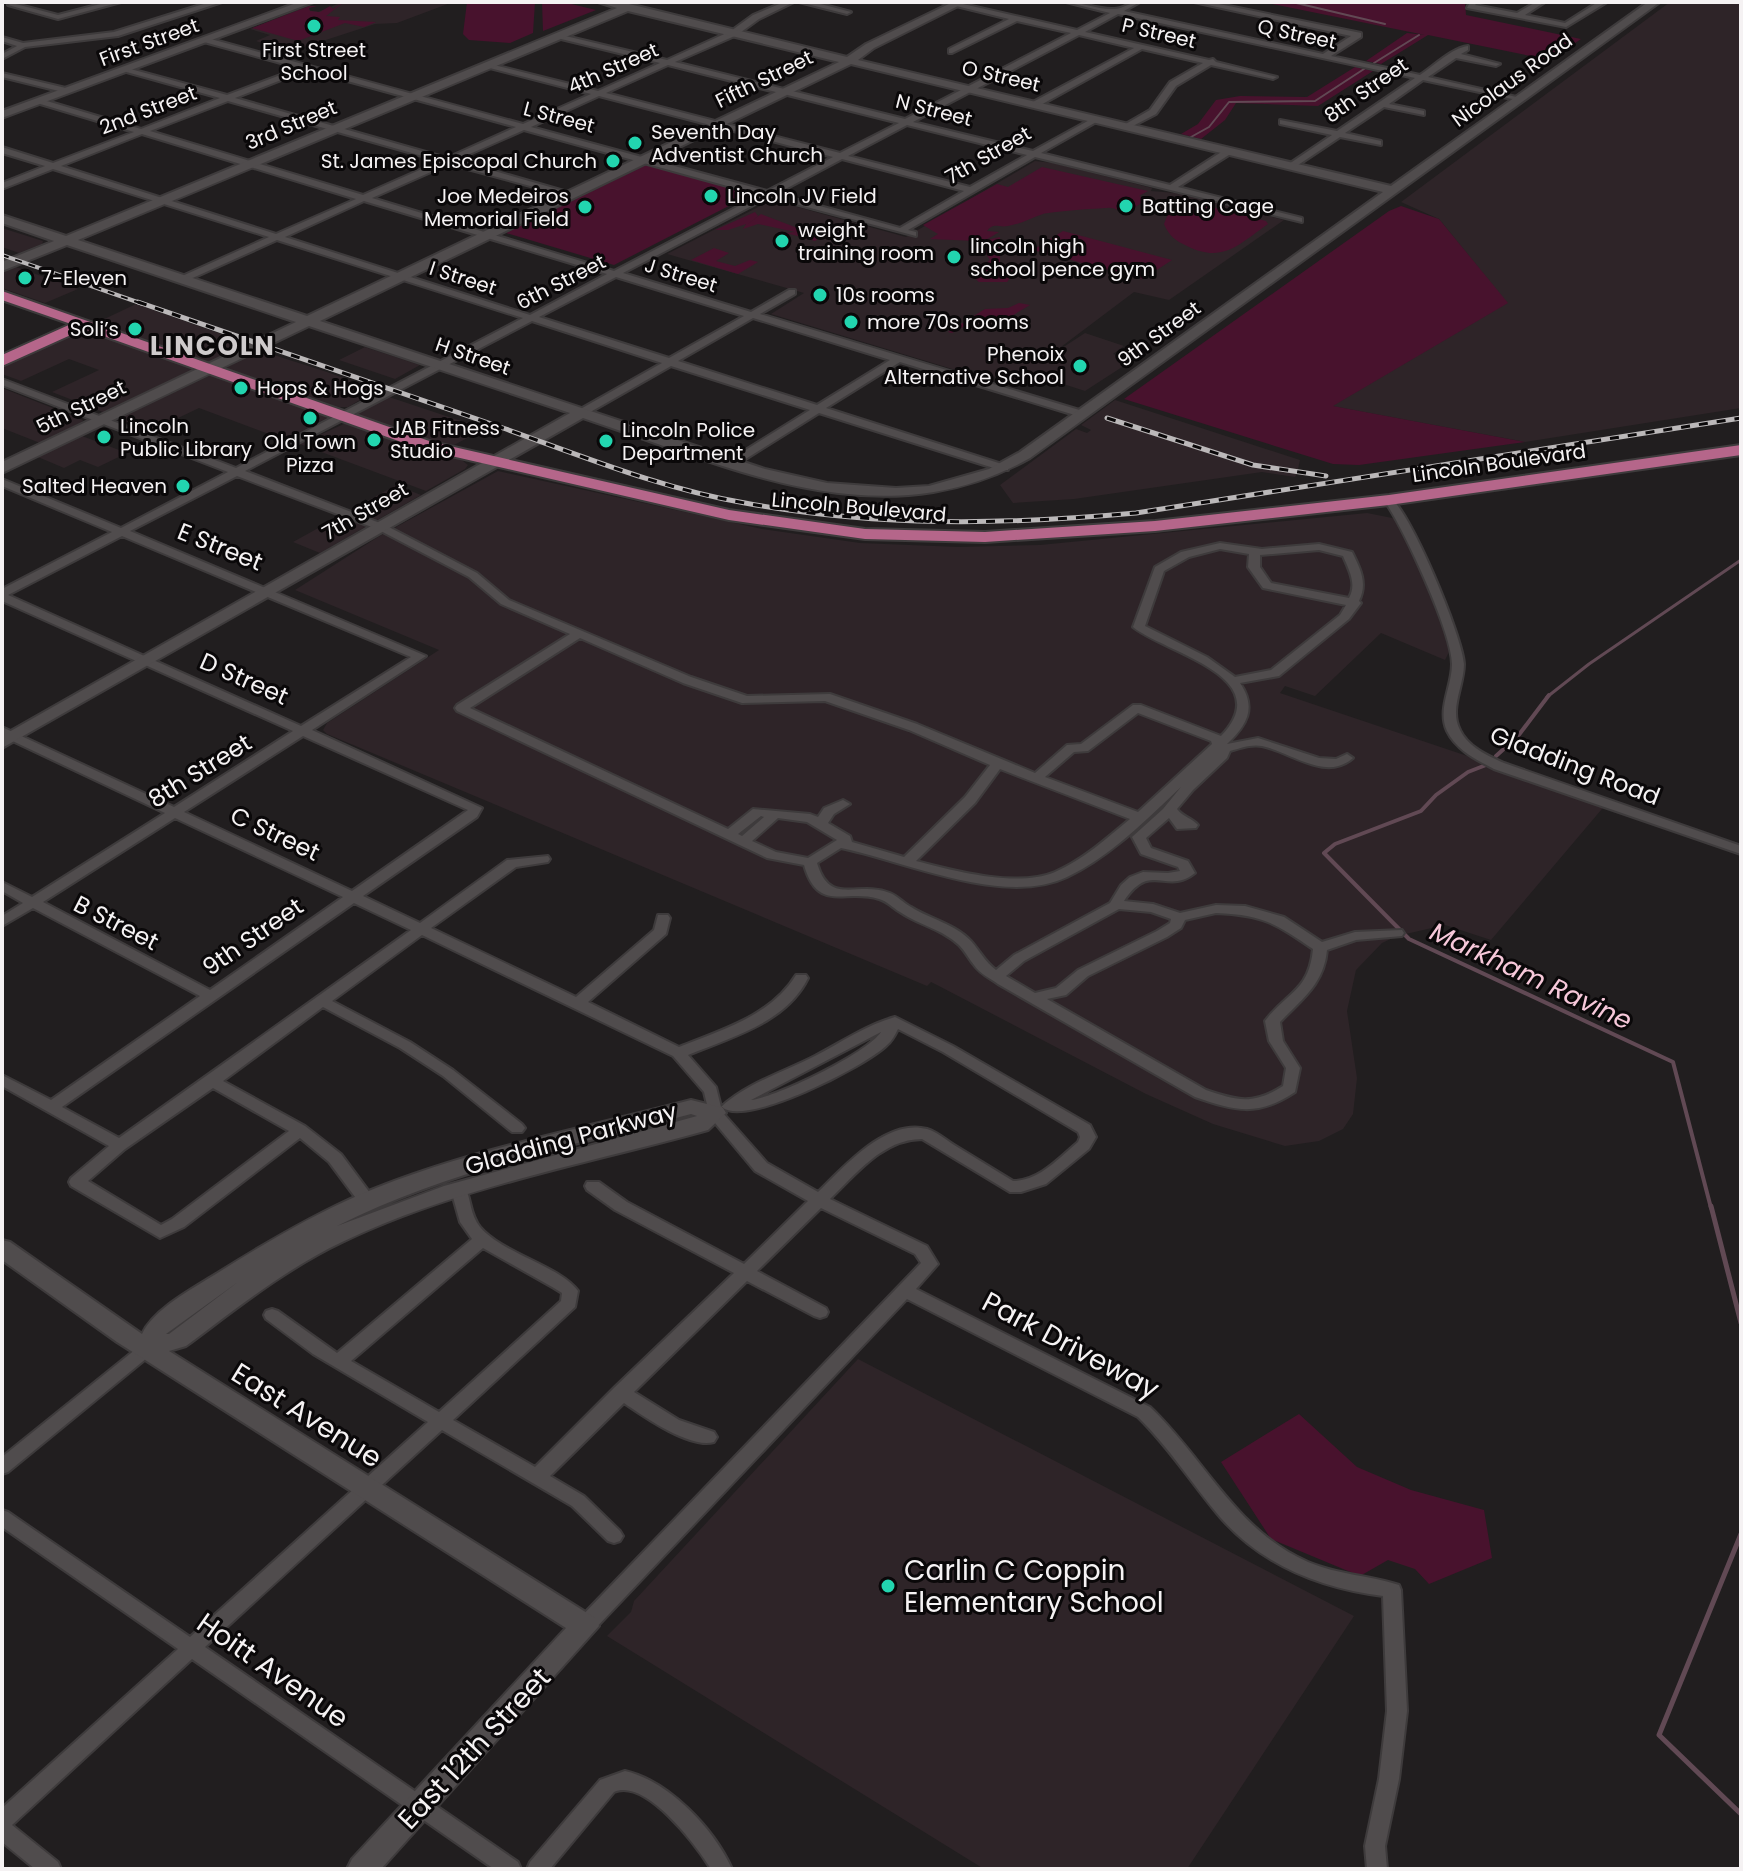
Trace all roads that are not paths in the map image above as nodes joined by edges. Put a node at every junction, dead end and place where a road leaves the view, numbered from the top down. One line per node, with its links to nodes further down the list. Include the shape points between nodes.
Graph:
1 (117, 2): 17 (street, via 58,17)
2 (187, 2): 18 (street)
3 (218, 2): 18 (street)
4 (309, 2): 29 (street, First Street)
5 (603, 2): 20 (street, O Street)
6 (640, 2): 20 (street, 3rd Street)
7 (790, 2): 26 (street, 4th Street)
8 (803, 2): 21 (street)
9 (1070, 2): 22 (street, Q Street)
10 (1136, 2): 22 (street, 6th Street)
11 (1198, 2): 36 (street, via 1358,35)
12 (1474, 2): 23 (street, via 1470,6)
13 (1541, 2): 23 (street)
14 (1603, 2): 23 (street, via 1566,25)
15 (1655, 2): 53 (street, Nicolaus Road)
16 (954, 3): 24 (street, P Street); 37 (street)
17 (16, 4): 19 (street)
18 (205, 7): 30 (street, via 76,44)
19 (2, 8)
20 (627, 8): 26 (street, O Street); 27 (street, 3rd Street)
21 (847, 12)
22 (1117, 12): 25 (street, 6th Street); 36 (street, Q Street)
23 (1518, 16)
24 (1017, 18): 25 (street, P Street); 33 (street)
25 (1079, 32): 31 (street, P Street); 47 (street, 6th Street)
26 (734, 33): 37 (street, O Street); 39 (street, 4th Street)
27 (560, 36): 39 (street, N Street); 41 (street, 3rd Street)
28 (2, 39): 30 (street)
29 (207, 40): 42 (street, L Street); 43 (street, First Street)
30 (23, 45): 35 (street)
31 (1142, 46): 38 (street, P Street); 56 (street)
32 (1465, 48): 34 (street, 8th Street)
33 (952, 51)
34 (1453, 55): 40 (street); 46 (street, 8th Street)
35 (2, 57)
36 (1324, 57): 46 (street, Q Street)
37 (849, 61): 47 (street, O Street); 49 (street, Fifth Street)
38 (1213, 61): 45 (street, P Street); 64 (street, via 1173,84 1153,112)
39 (669, 63): 49 (street, N Street); 50 (street, 4th Street)
40 (1496, 64)
41 (489, 65): 50 (street); 51 (street, 3rd Street)
42 (307, 67): 51 (street, L Street); 52 (street, 2nd Street)
43 (126, 69): 48 (street, First Street); 52 (street)
44 (2, 75): 48 (street)
45 (1273, 77)
46 (1420, 77): 53 (street, Q Street); 55 (street, 8th Street)
47 (969, 89): 56 (street, O Street); 60 (street, 6th Street)
48 (67, 91): 54 (street, First Street)
49 (785, 92): 60 (street, N Street); 62 (street, Fifth Street)
50 (599, 94): 62 (street); 63 (street, 4th Street)
51 (414, 96): 63 (street, L Street); 65 (street, 3rd Street)
52 (228, 98): 65 (street); 66 (street, 2nd Street)
53 (1517, 98): 81 (street, Nicolaus Road)
54 (40, 101): 58 (street, First Street); 66 (street, J Street)
55 (1380, 104): 57 (street); 67 (street, 8th Street)
56 (1034, 105): 59 (street, O Street)
57 (1421, 113)
58 (2, 115)
59 (1095, 119): 64 (street, O Street); 71 (street, 7th Street)
60 (907, 122): 71 (street, N Street); 72 (street, 6th Street)
61 (1283, 122): 67 (street)
62 (716, 124): 72 (street); 73 (street, Fifth Street)
63 (526, 127): 73 (street, L Street); 74 (street, 4th Street)
64 (1127, 127): 70 (street, O Street)
65 (335, 129): 74 (street); 75 (street, 3rd Street)
66 (142, 131): 75 (street, J Street); 76 (street, 2nd Street)
67 (1336, 134): 68 (street); 77 (street, 8th Street)
68 (1378, 143)
69 (2, 150): 76 (street, I Street)
70 (1229, 151): 77 (street, O Street); 79 (street)
71 (1035, 154): 79 (street, N Street); 80 (street, 7th Street)
72 (840, 156): 80 (street); 82 (street, 6th Street)
73 (644, 159): 82 (street, L Street); 83 (street, Fifth Street)
74 (448, 161): 83 (street); 84 (street, 4th Street)
75 (251, 164): 84 (street, J Street); 85 (street, 3rd Street)
76 (53, 166): 78 (street, 2nd Street); 85 (street, I Street)
77 (1292, 166): 81 (street, O Street)
78 (2, 186)
79 (1171, 188): 87 (street, N Street)
80 (971, 190): 88 (street, 7th Street)
81 (1390, 190): 111 (street, 9th Street)
82 (770, 193): 88 (street, L Street); 94 (street, 6th Street)
83 (568, 195): 90 (street, Fifth Street)
84 (365, 198): 90 (street, J Street); 91 (street, 4th Street)
85 (162, 201): 91 (street, I Street); 92 (street, 3rd Street)
86 (2, 219): 92 (street, H Street)
87 (1299, 220)
88 (903, 229): 89 (street, L Street)
89 (913, 234)
90 (486, 235): 94 (street, J Street); 95 (street, Fifth Street)
91 (277, 237): 95 (street, I Street); 96 (street, 4th Street)
92 (68, 240): 93 (street, 3rd Street); 96 (street, H Street)
93 (2, 267)
94 (616, 274): 99 (street, J Street); 100 (street, 6th Street)
95 (400, 276): 100 (street, I Street); 101 (street, Fifth Street)
96 (183, 279): 101 (street, H Street)
97 (792, 292): 99 (street, 7th Street)
98 (2, 295): 102 (main road, Lincoln Boulevard)
99 (752, 315): 103 (street, J Street); 105 (street, 7th Street)
100 (530, 318): 105 (street, I Street); 106 (street, 6th Street)
101 (308, 321): 106 (street, H Street); 107 (street, 5th Street)
102 (84, 324): 104 (main road); 107 (main road, Lincoln Boulevard)
103 (898, 359): 109 (street); 111 (street, J Street)
104 (2, 361)
105 (670, 362): 109 (street, I Street); 110 (street, 7th Street)
106 (439, 365): 110 (street, H Street); 112 (street, 6th Street)
107 (208, 369): 112 (main road, Lincoln Boulevard); 113 (street, 5th Street)
108 (2, 382): 113 (street)
109 (818, 409): 116 (street); 118 (street, I Street)
110 (581, 413): 115 (street, 7th Street); 116 (street, H Street)
111 (1082, 414): 118 (street, 9th Street)
112 (342, 416): 115 (main road, Lincoln Boulevard, via 429,447); 119 (street, 6th Street)
113 (101, 420): 117 (street, 5th Street); 119 (street)
114 (1741, 450): 122 (main road, Lincoln Boulevard)
115 (495, 462): 122 (main road, Lincoln Boulevard, via 740,517 900,536 1053,535); 123 (street, 7th Street)
116 (732, 463): 121 (street, H Street, via 828,487 893,494)
117 (2, 468)
118 (1004, 468): 121 (street, 9th Street)
119 (236, 472): 123 (street); 124 (street, 6th Street)
120 (2, 482): 124 (street, E Street)
121 (939, 490)
122 (1389, 500): 150 (street, Gladding Road, via 1457,655 1450,717 1459,739 1499,766)
123 (381, 527): 128 (street, 7th Street); 131 (street, via 473,575 505,602)
124 (122, 531): 128 (street, E Street); 129 (street, 6th Street)
125 (1255, 551): 127 (street, via 1254,567); 130 (street, via 1319,547 1348,554 1358,578); 134 (street, via 1199,548 1159,569 1139,627)
126 (1278, 580): 127 (street)
127 (1262, 581): 130 (street)
128 (268, 591): 132 (street, E Street); 133 (street, 7th Street)
129 (2, 595): 133 (street, D Street)
130 (1355, 603): 134 (street, via 1320,640 1275,673)
131 (579, 634): 139 (street, via 746,700 826,697); 147 (street, via 461,708)
132 (420, 656): 135 (street, 8th Street)
133 (147, 660): 135 (street, D Street); 136 (street, 7th Street)
134 (1234, 681): 137 (street, via 1244,708)
135 (306, 731): 141 (street, D Street); 143 (street, 8th Street)
136 (6, 737): 143 (street, C Street)
137 (1222, 747): 138 (street, via 1260,741 1332,765); 140 (street, via 1217,739 1137,708 1084,748 1071,748); 145 (street); 157 (street, via 1223,755 1188,787 1173,813 1141,833 1140,841 1151,854 1183,864 1188,873 1140,877 1125,887)
138 (1347, 758)
139 (998, 764): 140 (street); 153 (street)
140 (1036, 779): 145 (street)
141 (468, 804): 155 (street, 9th Street, via 475,808 472,814)
142 (843, 804): 146 (street, via 829,811)
143 (175, 813): 155 (street, C Street); 156 (street, 8th Street)
144 (773, 816): 146 (street, via 810,818); 147 (street, via 758,812); 148 (street)
145 (1138, 817): 153 (street, via 1089,861 1045,881 987,879)
146 (820, 825): 149 (street, via 845,839)
147 (729, 835): 148 (street)
148 (743, 842): 152 (street, via 772,855)
149 (845, 845): 152 (street); 153 (street)
150 (1741, 850)
151 (543, 859): 161 (street, via 512,863)
152 (810, 862): 164 (street, via 815,881 828,891 883,895 967,945 976,961)
153 (907, 862)
154 (2, 886): 156 (street, B Street)
155 (354, 897): 161 (street, C Street); 166 (street, 9th Street)
156 (32, 903): 160 (street, 8th Street); 166 (street, B Street)
157 (1117, 905): 158 (street); 164 (street, via 1019,958)
158 (1179, 917): 163 (street, via 1216,909 1245,910 1279,920); 167 (street, via 1162,934 1077,977 1061,992)
159 (663, 918): 169 (street, via 661,931)
160 (2, 922)
161 (422, 930): 168 (street); 169 (street, C Street)
162 (1397, 933): 163 (street, via 1355,936)
163 (1320, 947): 167 (street, via 1316,976 1272,1021 1276,1041 1293,1068 1290,1088 1257,1103 1194,1091)
164 (997, 976): 167 (street)
165 (801, 978): 170 (street, via 798,990 780,1007)
166 (211, 996): 174 (street, 9th Street)
167 (1033, 998)
168 (322, 1001): 172 (street); 175 (street, via 427,1059)
169 (578, 1003): 170 (street, C Street)
170 (678, 1053): 173 (street)
171 (2, 1080): 174 (street)
172 (212, 1081): 176 (street); 177 (street)
173 (719, 1103): 179 (street, Gladding Parkway, via 700,1125); 180 (street, via 761,1167); 180 (street, via 758,1105 817,1081 874,1048 895,1022 1085,1129 1088,1137 1035,1184 1023,1188 1010,1187 925,1134 911,1131 874,1151); 181 (street, Gladding Parkway, via 445,1172)
174 (50, 1108): 177 (street)
175 (517, 1128)
176 (300, 1130): 177 (street, via 160,1232 77,1182); 181 (street, via 335,1158)
177 (120, 1145)
178 (593, 1186): 185 (street)
179 (459, 1190): 182 (street, Gladding Parkway); 183 (street, via 470,1227)
180 (819, 1200): 185 (street); 186 (street, via 921,1250 930,1264)
181 (367, 1201): 182 (street, via 364,1212); 189 (street, Gladding Parkway, via 249,1262)
182 (332, 1237): 189 (street, Gladding Parkway)
183 (483, 1239): 190 (street); 192 (street, via 556,1280 570,1291 569,1303)
184 (2, 1248): 189 (street, East Avenue)
185 (746, 1271): 187 (street); 191 (street)
186 (904, 1290): 199 (street); 209 (street, Park Driveway, via 1144,1412 1168,1433 1253,1538 1293,1564 1341,1583 1392,1590 1397,1711 1375,1846)
187 (820, 1312)
188 (272, 1315): 190 (street)
189 (155, 1343): 194 (street); 196 (street, East Avenue)
190 (339, 1361): 192 (street)
191 (621, 1392): 193 (street, via 655,1416); 195 (street)
192 (440, 1421): 195 (street); 196 (street)
193 (708, 1437)
194 (2, 1467)
195 (536, 1478): 198 (street, via 578,1501)
196 (365, 1488): 199 (street, East Avenue); 200 (street)
197 (2, 1517): 200 (street, Hoitt Avenue)
198 (614, 1536)
199 (585, 1626): 201 (street, East 12th Street)
200 (192, 1647): 201 (street, Hoitt Avenue); 202 (street)
201 (420, 1807): 205 (street, East 12th Street); 206 (street, Hoitt Avenue)
202 (2, 1821)
203 (2, 1830): 204 (street)
204 (51, 1869)
205 (362, 1869)
206 (511, 1869)
207 (537, 1869): 208 (street, via 607,1786 624,1780 640,1783 675,1810)
208 (722, 1869)
209 (1377, 1869)

